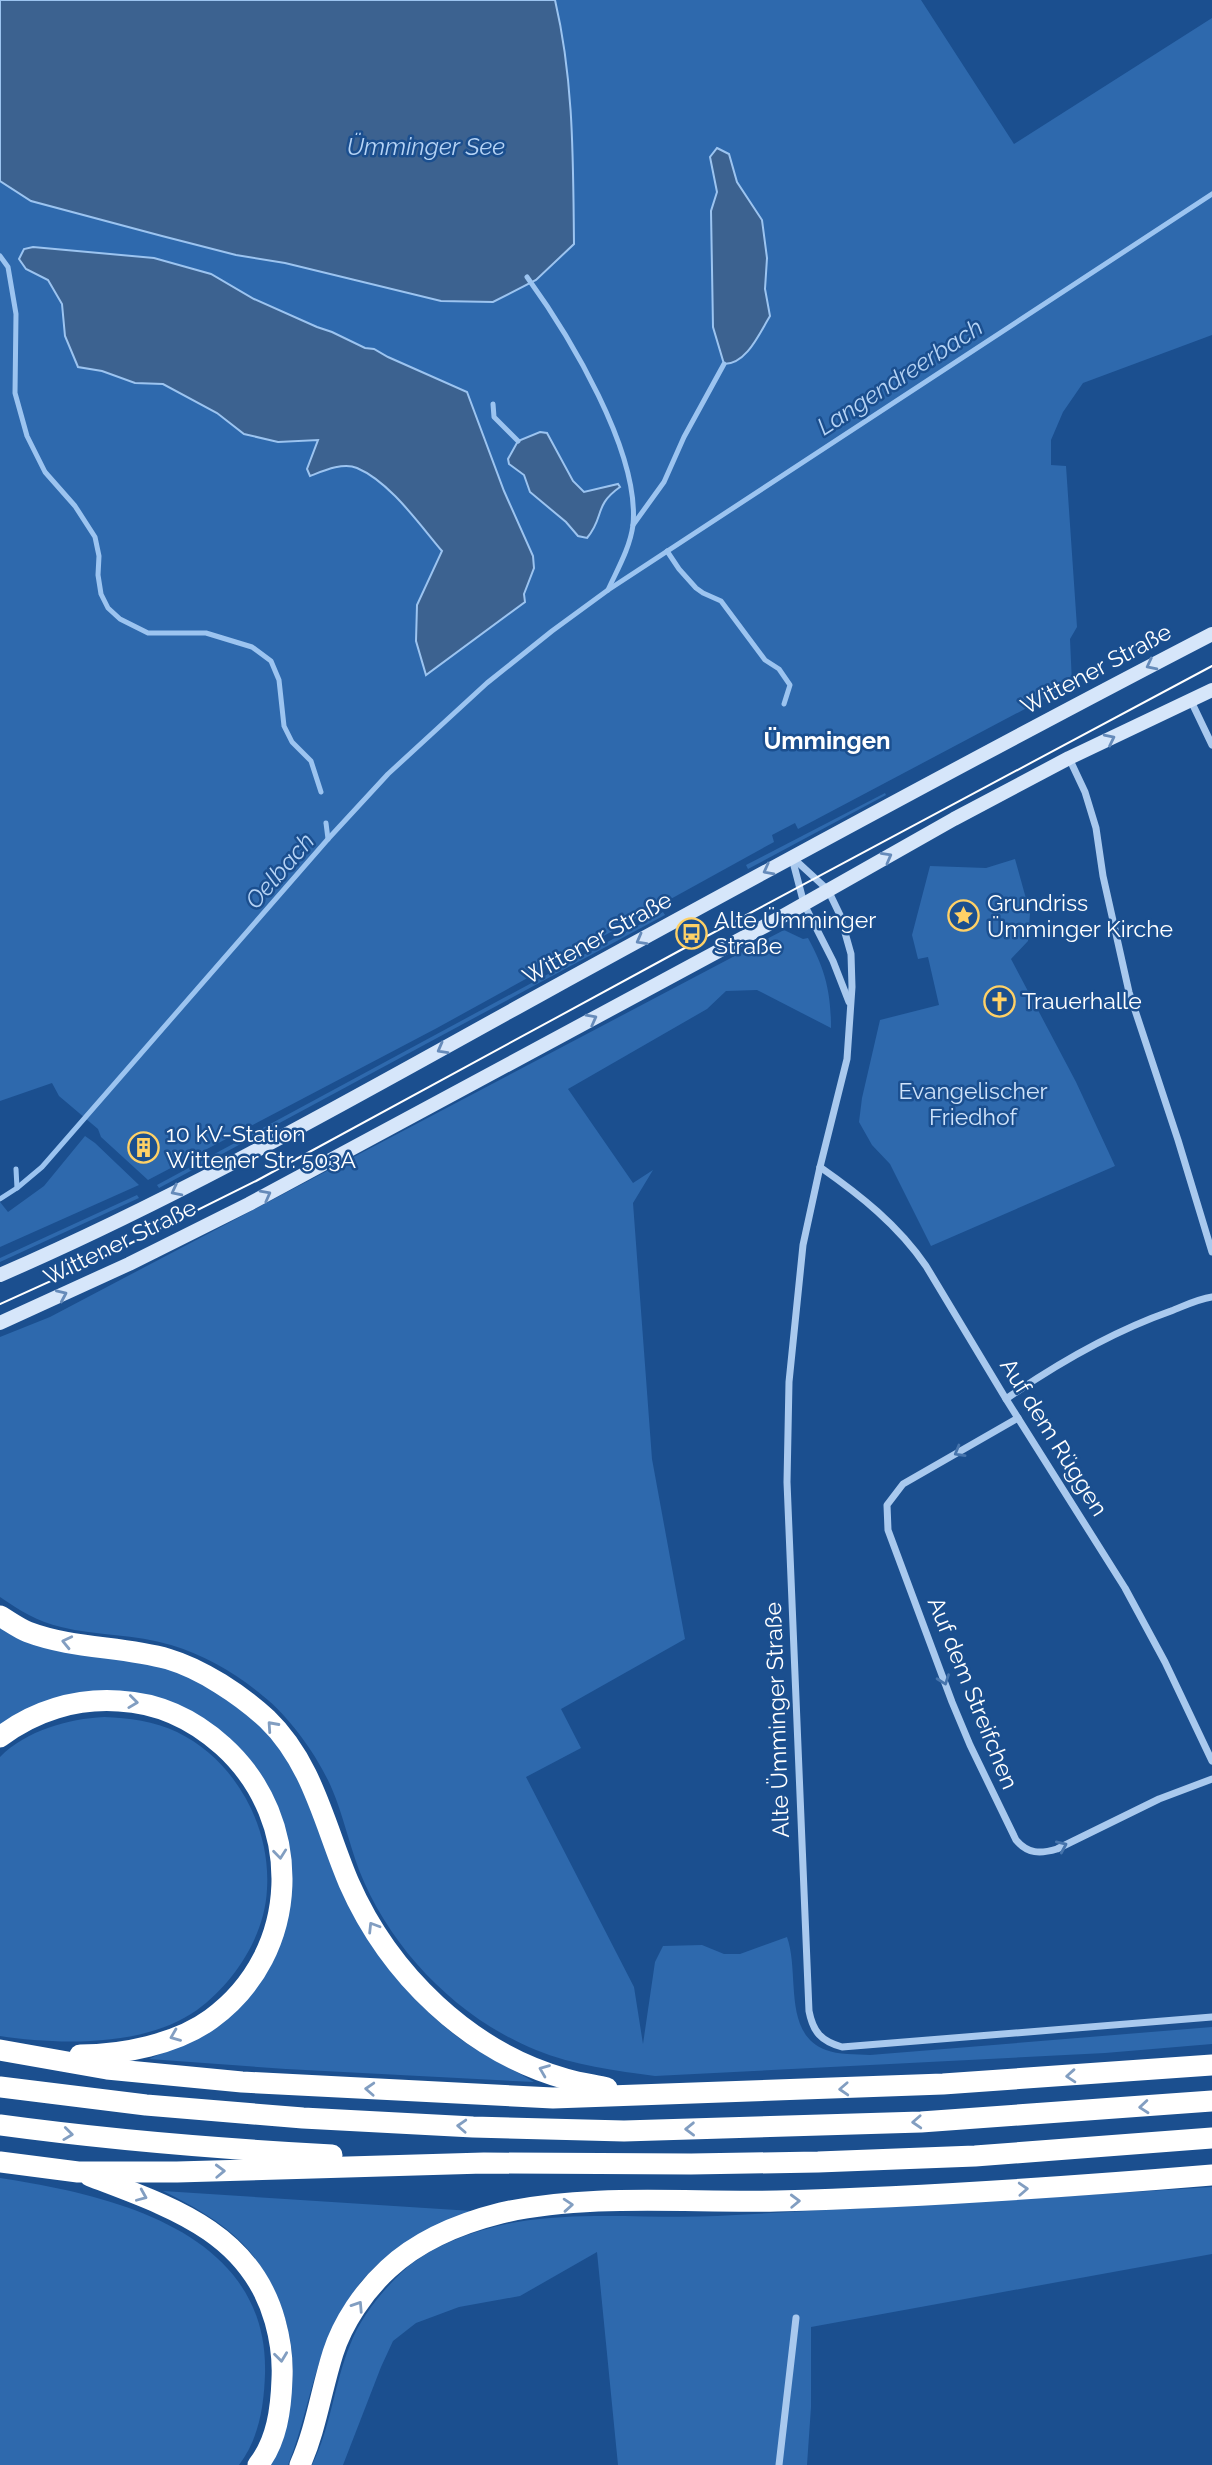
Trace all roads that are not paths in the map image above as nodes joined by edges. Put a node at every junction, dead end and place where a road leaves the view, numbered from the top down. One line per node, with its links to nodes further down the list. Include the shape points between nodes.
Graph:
1 (1212, 634): 6 (main road, Wittener Straße, one-way to 6)
2 (1212, 690): 3 (main road, Wittener Straße)
3 (1190, 700): 4 (street); 5 (main road, Wittener Straße, one-way to 3)
4 (1212, 745)
5 (1069, 758): 7 (main road, Wittener Straße, one-way to 5); 11 (street, via 1096,828 1129,992)
6 (792, 857): 7 (street, Alte Ümminger Straße); 8 (street, Alte Ümminger Straße); 12 (main road, Wittener Straße, one-way to 12, via 254,1151)
7 (828, 890): 8 (main road, Wittener Straße); 9 (street, Alte Ümminger Straße, via 851,954)
8 (804, 904): 9 (street, Alte Ümminger Straße); 14 (main road, Wittener Straße, one-way to 8, via 249,1204)
9 (851, 1010): 10 (street, Alte Ümminger Straße, via 847,1059)
10 (820, 1167): 15 (street, Auf dem Rüggen, via 884,1216 913,1247); 21 (street, Alte Ümminger Straße, via 803,1245 787,1444 811,2022 827,2042 864,2046)
11 (1212, 1252)
12 (0, 1275)
13 (1212, 1297): 15 (street, via 1108,1337)
14 (0, 1323)
15 (1006, 1399): 16 (street, Auf dem Rüggen)
16 (1018, 1418): 19 (street, Auf dem Rüggen, via 1125,1587); 20 (street, Auf dem Streifchen, one-way to 20, via 903,1484 887,1505 886,1518 952,1702 1016,1840 1028,1851 1049,1852)
17 (0, 1616): 26 (highway, one-way to 17, via 565,2079 506,2055 454,2020 408,1978 370,1925 311,1783 293,1751 268,1720 243,1700 215,1680 169,1659 69,1643 27,1631)
18 (0, 1737): 23 (highway, one-way to 23, via 41,1713 105,1700 138,1702 192,1721 231,1753 260,1790 271,1811 281,1857 282,1903 265,1953 252,1977 211,2019 148,2047 99,2055)
19 (1212, 1761)
20 (1212, 1779)
21 (1212, 2017)
22 (0, 2050): 23 (highway)
23 (28, 2054): 26 (highway, one-way to 23, via 553,2098 243,2082 107,2068)
24 (1212, 2065): 26 (highway, one-way to 26, via 867,2088)
25 (0, 2087): 27 (highway, one-way to 25, via 921,2122 624,2131 303,2118)
26 (634, 2094)
27 (1212, 2101)
28 (0, 2125): 31 (highway, one-way to 31, via 266,2152)
29 (1212, 2138): 31 (highway, via 975,2156 818,2162)
30 (0, 2162): 32 (highway)
31 (484, 2162): 32 (highway, one-way to 31)
32 (78, 2172): 35 (highway, one-way to 35, via 166,2207 220,2236 256,2276 270,2303 283,2370 276,2429)
33 (1212, 2175): 36 (highway, one-way to 33, via 333,2351 367,2291 413,2249 500,2213 601,2202 852,2199)
34 (796, 2318): 37 (street)
35 (258, 2465)
36 (300, 2465)
37 (779, 2465)

